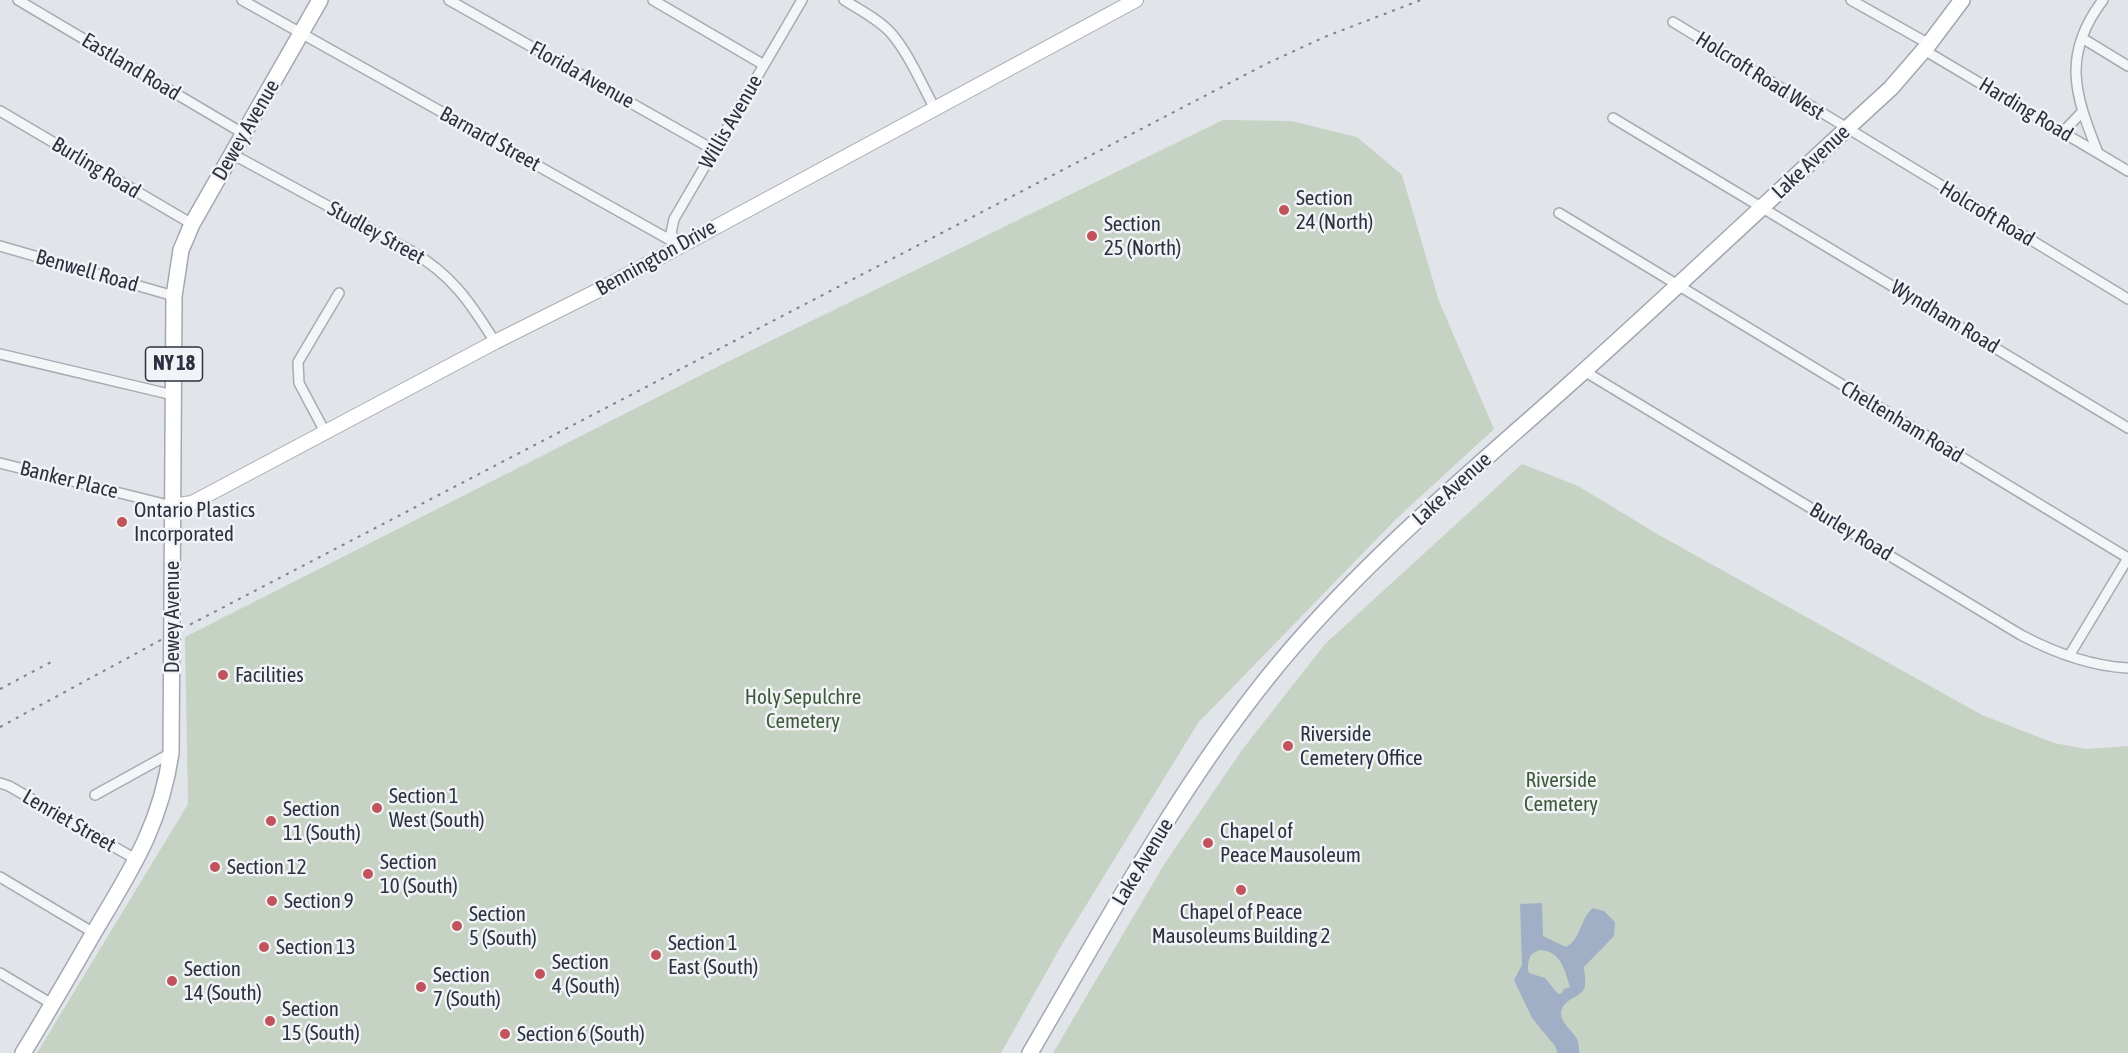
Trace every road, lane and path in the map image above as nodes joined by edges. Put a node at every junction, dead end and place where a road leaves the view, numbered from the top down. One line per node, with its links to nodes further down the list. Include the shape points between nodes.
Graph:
1 (18, 0): 24 (street, Eastland Road)
2 (242, 0): 13 (street, Barnard Street)
3 (320, 0): 13 (main road, Dewey Avenue / NY 18)
4 (448, 0): 25 (street, Florida Avenue)
5 (653, 0): 16 (street)
6 (802, 0): 16 (street, Willis Avenue)
7 (844, 0): 18 (street, via 890,32)
8 (1136, 0): 18 (street, Bennington Drive)
9 (1962, 0): 15 (main road, Lake Avenue)
10 (2103, 0): 14 (street)
11 (1854, 1): 15 (street, Harding Road)
12 (1673, 22): 22 (street, Holcroft Road West)
13 (300, 34): 24 (main road, Dewey Avenue / NY 18); 32 (street, Barnard Street)
14 (2082, 38): 17 (street); 20 (street, via 2076,76)
15 (1926, 47): 22 (main road, Lake Avenue, via 1891,88); 23 (street, Harding Road)
16 (764, 65): 25 (street, Willis Avenue)
17 (2128, 66)
18 (934, 107): 32 (street, Bennington Drive)
19 (0, 111): 31 (street, Burling Road)
20 (2082, 112): 23 (street); 26 (street)
21 (1613, 118): 29 (street, Wyndham Road)
22 (1846, 129): 29 (main road, Lake Avenue); 37 (street, Holcroft Road)
23 (2063, 132): 26 (street, Harding Road)
24 (244, 134): 27 (main road, Dewey Avenue / NY 18)
25 (714, 150): 32 (street, Willis Avenue, via 672,223 671,233)
26 (2098, 153): 28 (street, Harding Road)
27 (232, 154): 31 (main road, Dewey Avenue / NY 18); 38 (street, Studley Street, via 438,268 462,292)
28 (2128, 171)
29 (1762, 207): 34 (main road, Lake Avenue); 42 (street, Wyndham Road)
30 (1559, 213): 34 (street, Cheltenham Road)
31 (192, 224): 36 (main road, Dewey Avenue / NY 18, via 181,250)
32 (679, 245): 38 (street, Bennington Drive)
33 (0, 246): 36 (street, Benwell Road)
34 (1677, 285): 40 (main road, Lake Avenue); 46 (street, Cheltenham Road)
35 (339, 293): 43 (street, via 298,362 299,383)
36 (174, 296): 41 (main road, Dewey Avenue / NY 18)
37 (2128, 299)
38 (495, 342): 43 (street, Bennington Drive)
39 (0, 354): 41 (street)
40 (1584, 371): 47 (street, Burley Road, via 2021,635); 58 (main road, Lake Avenue, via 1399,537 1269,677 1195,778 1153,844)
41 (173, 394): 45 (main road, Dewey Avenue / NY 18)
42 (2128, 428)
43 (326, 432): 45 (street, Bennington Drive, via 192,503)
44 (0, 463): 45 (street, Banker Place)
45 (172, 507): 49 (main road, Dewey Avenue / NY 18)
46 (2128, 558): 47 (street)
47 (2069, 656): 48 (street, Burley Road)
48 (2128, 668)
49 (171, 753): 51 (street); 52 (main road, Dewey Avenue / NY 18, via 160,806)
50 (1, 783): 52 (street, Lenriet Street)
51 (95, 795)
52 (137, 860): 54 (main road, Dewey Avenue / NY 18)
53 (0, 877): 54 (street)
54 (94, 933): 56 (main road, Dewey Avenue / NY 18)
55 (0, 973): 56 (street)
56 (52, 1004): 57 (main road, Dewey Avenue / NY 18)
57 (23, 1053)
58 (1030, 1053)

